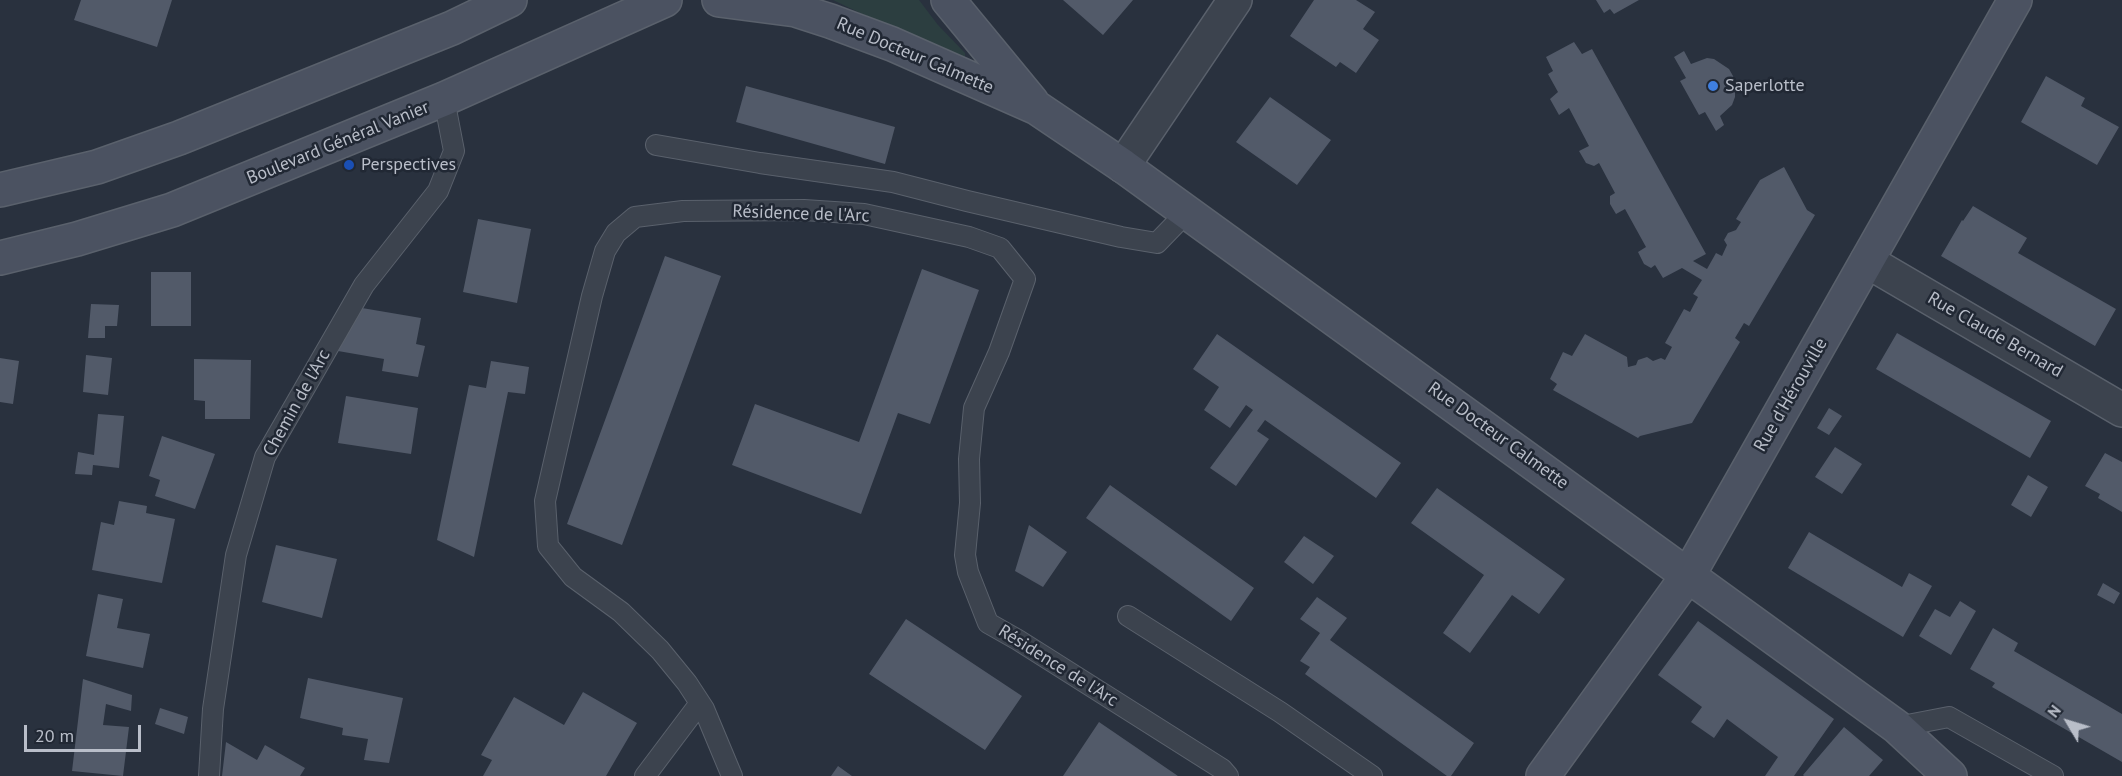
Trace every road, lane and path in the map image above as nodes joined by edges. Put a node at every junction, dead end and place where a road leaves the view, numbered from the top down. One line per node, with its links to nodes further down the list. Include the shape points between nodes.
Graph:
1 (510, 0): 11 (street, via 452,28 179,138 97,167)
2 (665, 0): 7 (street, Boulevard Général Vanier)
3 (719, 0): 8 (street, Rue Docteur Calmette, via 796,10 830,21)
4 (948, 0): 8 (street, Rue Docteur Calmette)
5 (1235, 0): 10 (street)
6 (2015, 0): 14 (street, Rue d'Hérouville)
7 (444, 99): 13 (street, Boulevard Général Vanier, via 172,210); 20 (lane, Chemin de l'Arc, via 454,151 438,191 364,285 265,457 236,555 213,709)
8 (1037, 108): 10 (street, Rue Docteur Calmette)
9 (656, 145): 12 (lane, via 893,182 1157,243)
10 (1123, 166): 12 (street, Rue Docteur Calmette)
11 (0, 190)
12 (1186, 213): 16 (street, Rue Docteur Calmette)
13 (0, 258)
14 (1867, 261): 15 (street, Rue Claude Bernard); 16 (street, Rue d'Hérouville)
15 (2122, 410)
16 (1689, 574): 19 (street, Rue Docteur Calmette); 25 (street, Rue d'Hérouville)
17 (1128, 616): 24 (lane, via 1280,712)
18 (700, 703): 21 (lane); 22 (lane, Résidence de l'Arc); 23 (lane, Résidence de l'Arc, via 660,650 621,612 573,577 548,546 545,501 605,251 616,233 634,217 682,211 804,210 864,214 969,237 1000,248 1025,279 974,408 965,555 988,623)
19 (1897, 727): 26 (street, Rue Docteur Calmette); 27 (lane, via 1949,717)
20 (209, 776)
21 (645, 776)
22 (732, 776)
23 (1228, 776)
24 (1372, 776)
25 (1544, 776)
26 (1950, 776)
27 (2053, 776)

